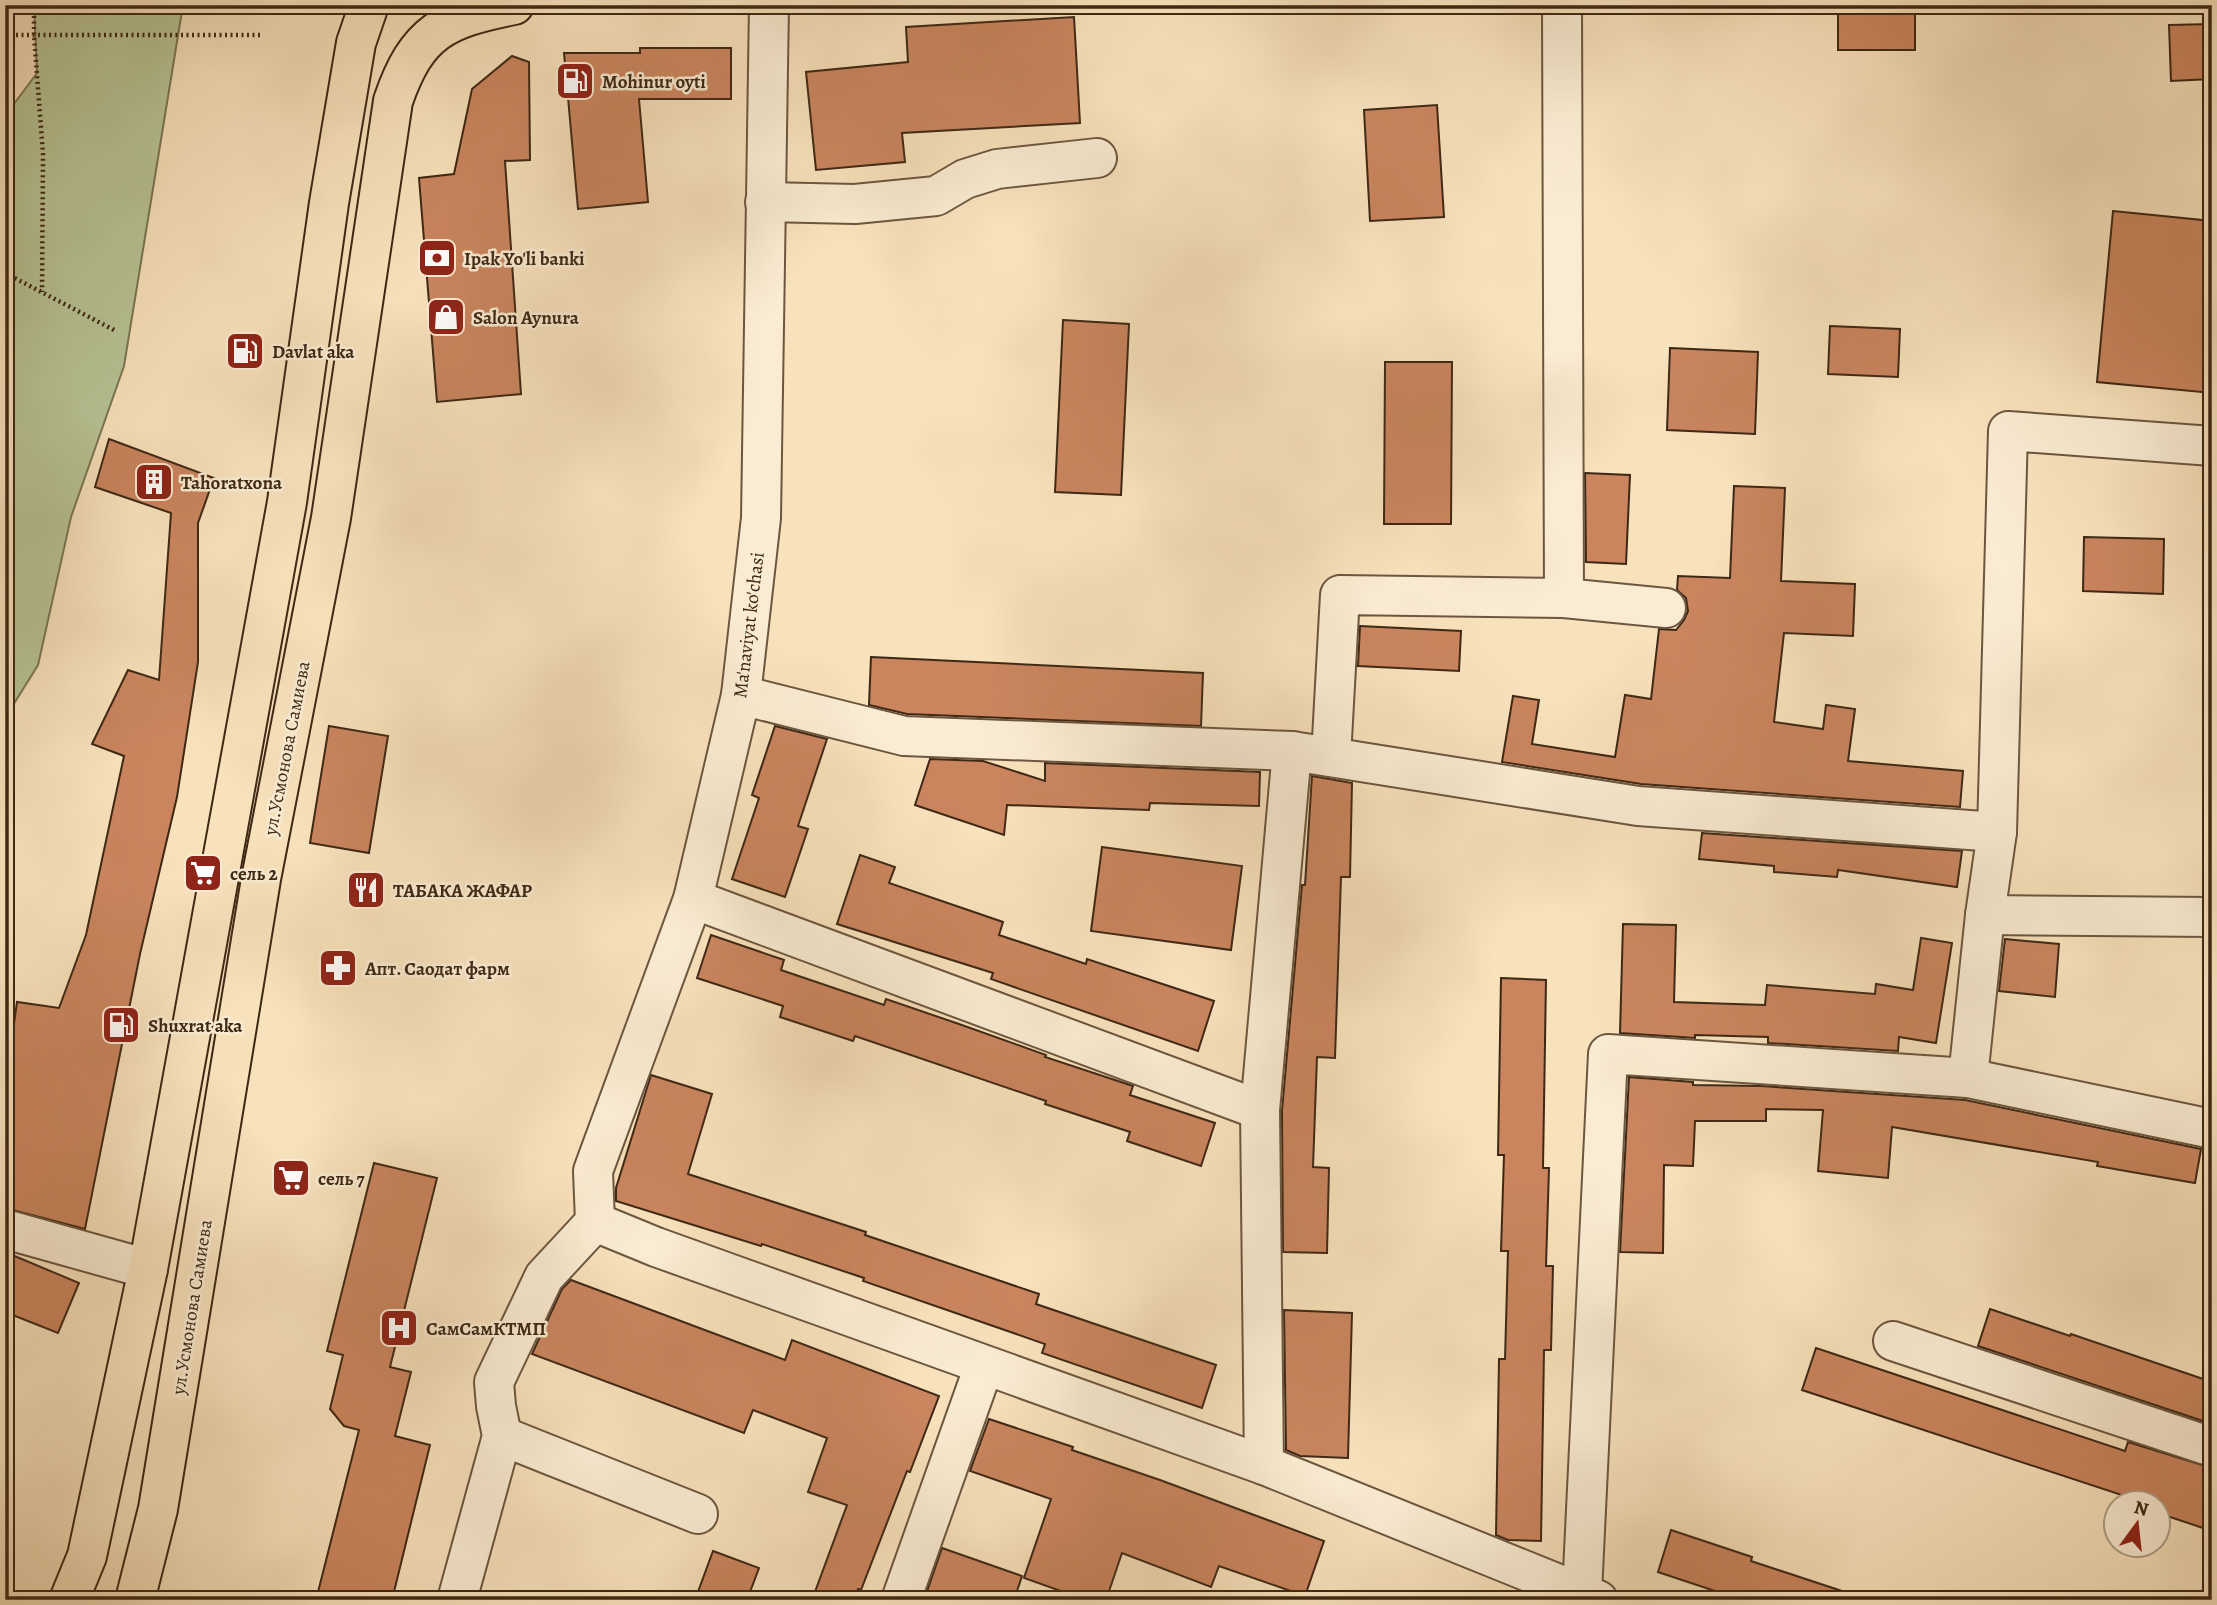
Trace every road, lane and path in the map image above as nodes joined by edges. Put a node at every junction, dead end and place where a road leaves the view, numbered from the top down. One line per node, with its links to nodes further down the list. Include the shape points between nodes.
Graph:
1 (34, 5): 7 (path)
2 (369, 5): 29 (main road, via 356,43 287,502)
3 (514, 5): 38 (main road, ул.Усмонова Самиева, via 454,21 431,36 409,60 393,102 331,518 261,879 158,1509)
4 (769, 5): 10 (street, Ma'naviyat ko'chasi)
5 (1562, 5): 15 (street)
6 (5, 35): 7 (path)
7 (34, 35): 8 (path); 12 (path, via 43,154)
8 (261, 35)
9 (1097, 158): 10 (street, via 997,169 965,179 936,196 855,204)
10 (765, 202): 17 (street, Ma'naviyat ko'chasi, via 761,517)
11 (5, 272): 12 (path)
12 (42, 292): 13 (path)
13 (116, 331)
14 (2212, 446): 20 (street, via 2008,431)
15 (1564, 598): 16 (street); 19 (street, via 1340,594)
16 (1666, 608)
17 (741, 695): 18 (street, via 904,736); 21 (street, Ma'naviyat ko'chasi)
18 (1292, 751): 19 (street); 25 (street)
19 (1331, 757): 20 (street, via 1638,806)
20 (1997, 832): 22 (street)
21 (692, 899): 25 (street); 27 (street, Ma'naviyat ko'chasi, via 593,1171)
22 (1985, 915): 23 (street); 24 (street)
23 (2212, 917)
24 (1968, 1078): 26 (street); 36 (street, via 1608,1054)
25 (1260, 1110): 34 (street)
26 (2212, 1129)
27 (595, 1222): 31 (street); 32 (street, via 544,1277 494,1382)
28 (5, 1228): 29 (street)
29 (148, 1269): 37 (main road, via 88,1556)
30 (1893, 1341): 33 (street)
31 (984, 1366): 34 (street); 40 (street)
32 (502, 1436): 35 (street); 39 (street)
33 (2212, 1447)
34 (1264, 1465): 36 (street)
35 (698, 1514)
36 (1590, 1597)
37 (69, 1600)
38 (135, 1600)
39 (457, 1600)
40 (901, 1600)

